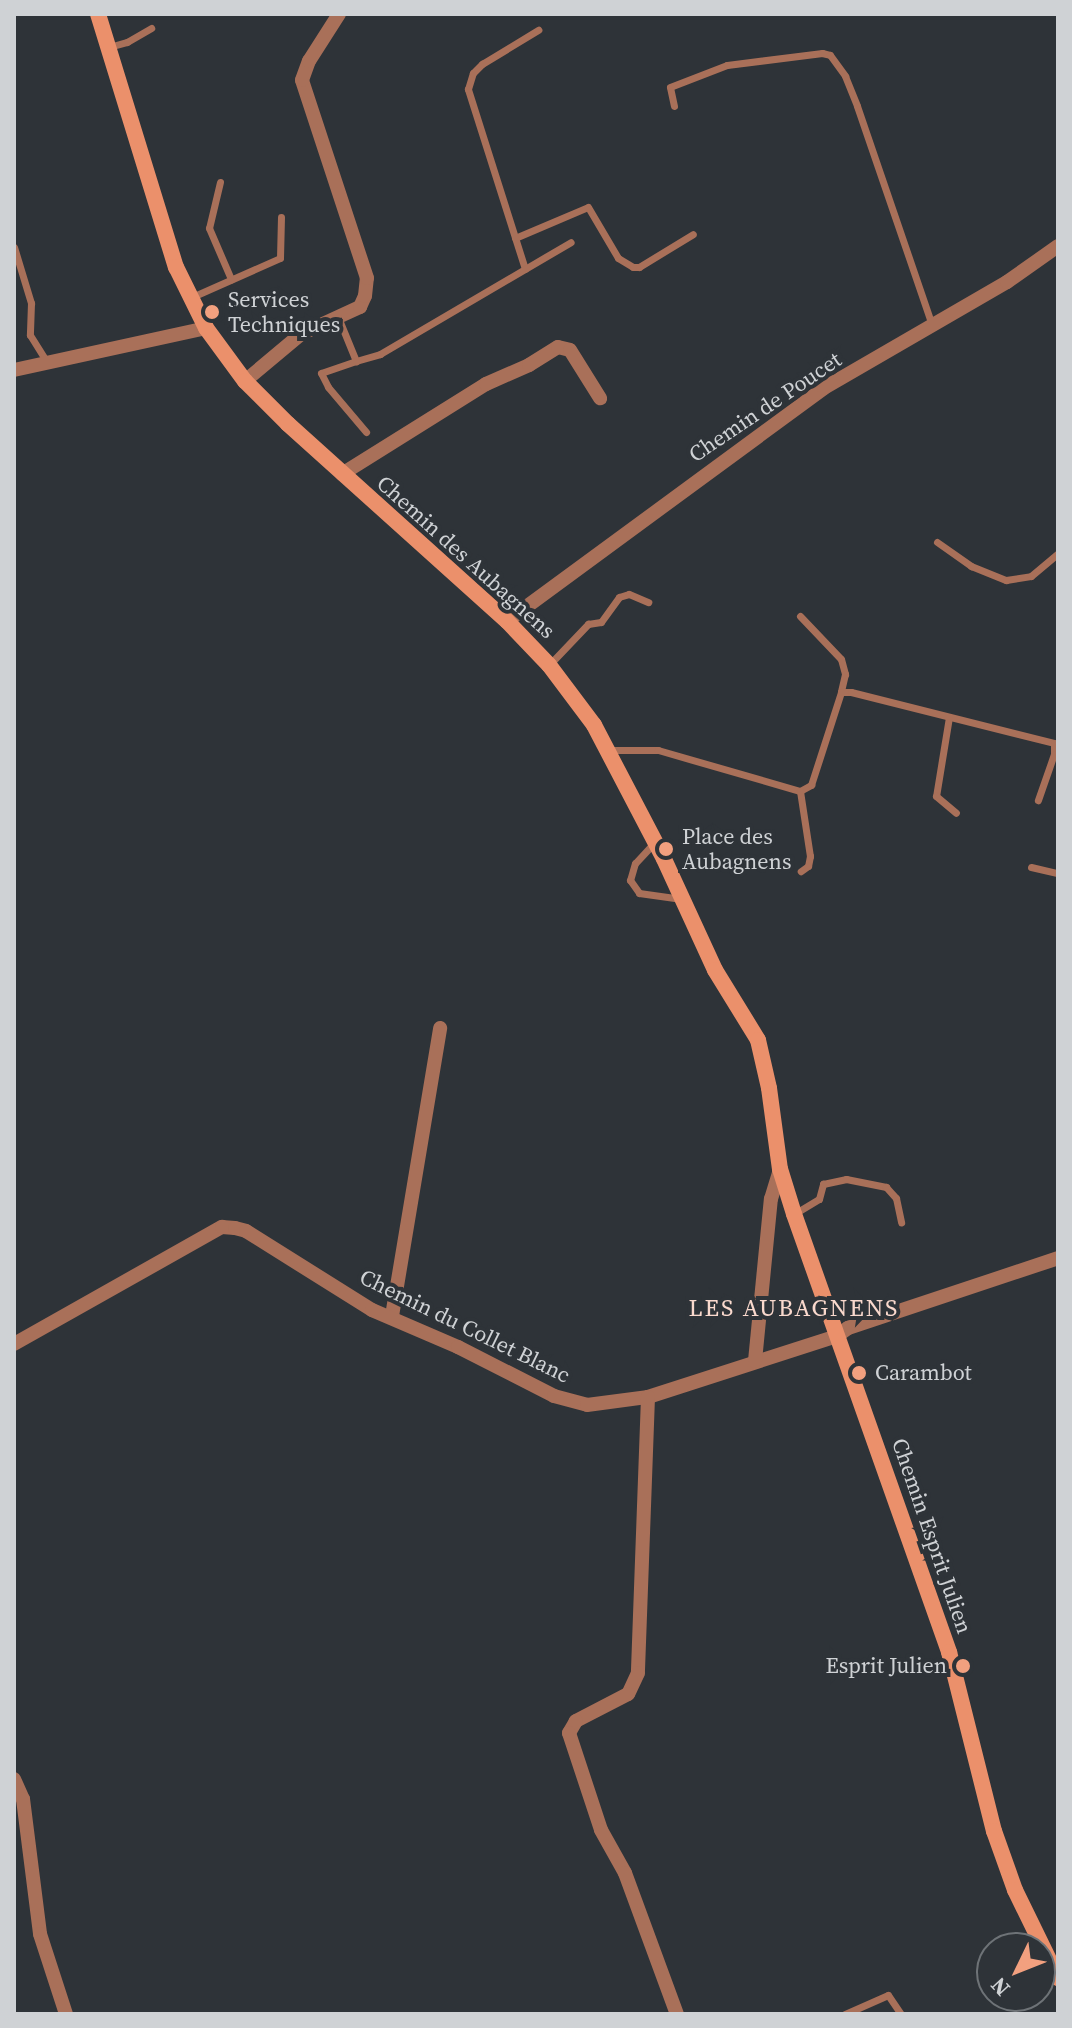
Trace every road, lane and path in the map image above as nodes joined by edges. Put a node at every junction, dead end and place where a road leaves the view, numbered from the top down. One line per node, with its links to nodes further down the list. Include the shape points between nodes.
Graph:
1 (98, 14): 5 (street, Chemin des Aubagnens)
2 (339, 14): 17 (street, via 302,80 367,278 360,307)
3 (151, 28): 5 (lane)
4 (538, 30): 10 (lane, via 482,64 468,89)
5 (109, 47): 16 (street, Chemin des Aubagnens)
6 (674, 106): 18 (lane, via 670,87 727,65 830,55 857,106)
7 (220, 182): 15 (lane, via 209,228)
8 (281, 217): 15 (lane, via 280,258)
9 (693, 234): 10 (lane, via 633,267 618,258 588,207)
10 (515, 238): 14 (lane)
11 (571, 242): 14 (lane)
12 (1058, 246): 18 (street, Chemin de Poucet)
13 (14, 247): 21 (lane, via 31,303 30,335)
14 (525, 269): 20 (lane, via 380,354)
15 (231, 279): 16 (lane)
16 (190, 298): 19 (street, Chemin des Aubagnens)
17 (338, 317): 20 (lane); 23 (street, via 301,334)
18 (932, 327): 31 (street, Chemin de Poucet, via 824,388)
19 (206, 328): 21 (street); 23 (street, Chemin des Aubagnens)
20 (356, 361): 25 (lane, via 321,373)
21 (47, 362): 22 (street)
22 (14, 370)
23 (245, 381): 26 (street, Chemin des Aubagnens)
24 (600, 398): 26 (street, via 570,350 558,347 486,384)
25 (366, 432)
26 (342, 474): 31 (street, Chemin des Aubagnens)
27 (937, 542): 28 (lane, via 980,571 1006,580 1031,576)
28 (1058, 553)
29 (648, 602): 32 (lane, via 629,594 619,597 601,622 588,624)
30 (800, 616): 33 (lane, via 841,659)
31 (507, 621): 32 (street, Chemin des Aubagnens)
32 (549, 665): 35 (street, Chemin des Aubagnens)
33 (841, 692): 34 (lane); 36 (lane, via 811,785)
34 (949, 717): 37 (lane, via 1054,743); 38 (lane, via 936,796)
35 (608, 750): 36 (lane, via 658,750); 39 (street, Chemin des Aubagnens)
36 (800, 791): 41 (lane, via 810,856)
37 (1038, 800)
38 (956, 813)
39 (655, 842): 43 (street, Chemin des Aubagnens); 43 (lane, via 635,863 630,880 639,893)
40 (1031, 867): 42 (lane)
41 (801, 871)
42 (1058, 873)
43 (682, 899): 45 (street, Chemin des Aubagnens, via 715,970 758,1040)
44 (440, 1028): 49 (street)
45 (780, 1169): 46 (street, Chemin des Aubagnens); 52 (street, via 771,1199)
46 (794, 1214): 47 (lane, via 819,1199 823,1184 846,1179 886,1187 896,1198); 50 (street, Chemin des Aubagnens)
47 (901, 1222)
48 (1058, 1258): 50 (street, Chemin du Collet Blanc)
49 (392, 1316): 51 (street, Chemin du Collet Blanc, via 372,1310 246,1231 222,1227); 53 (street, Chemin du Collet Blanc, via 554,1396 587,1405)
50 (837, 1336): 52 (street, Chemin du Collet Blanc); 55 (street, Chemin Esprit Julien, via 949,1652 994,1831 1015,1890)
51 (14, 1344)
52 (755, 1361): 53 (street, Chemin du Collet Blanc)
53 (648, 1397): 57 (street, via 638,1673 628,1694 576,1721 569,1733 601,1830 625,1873)
54 (14, 1779): 56 (street, via 23,1799 40,1934)
55 (1058, 1978)
56 (66, 2014)
57 (677, 2014)
58 (845, 2014): 59 (lane, via 888,1995)
59 (901, 2014)

